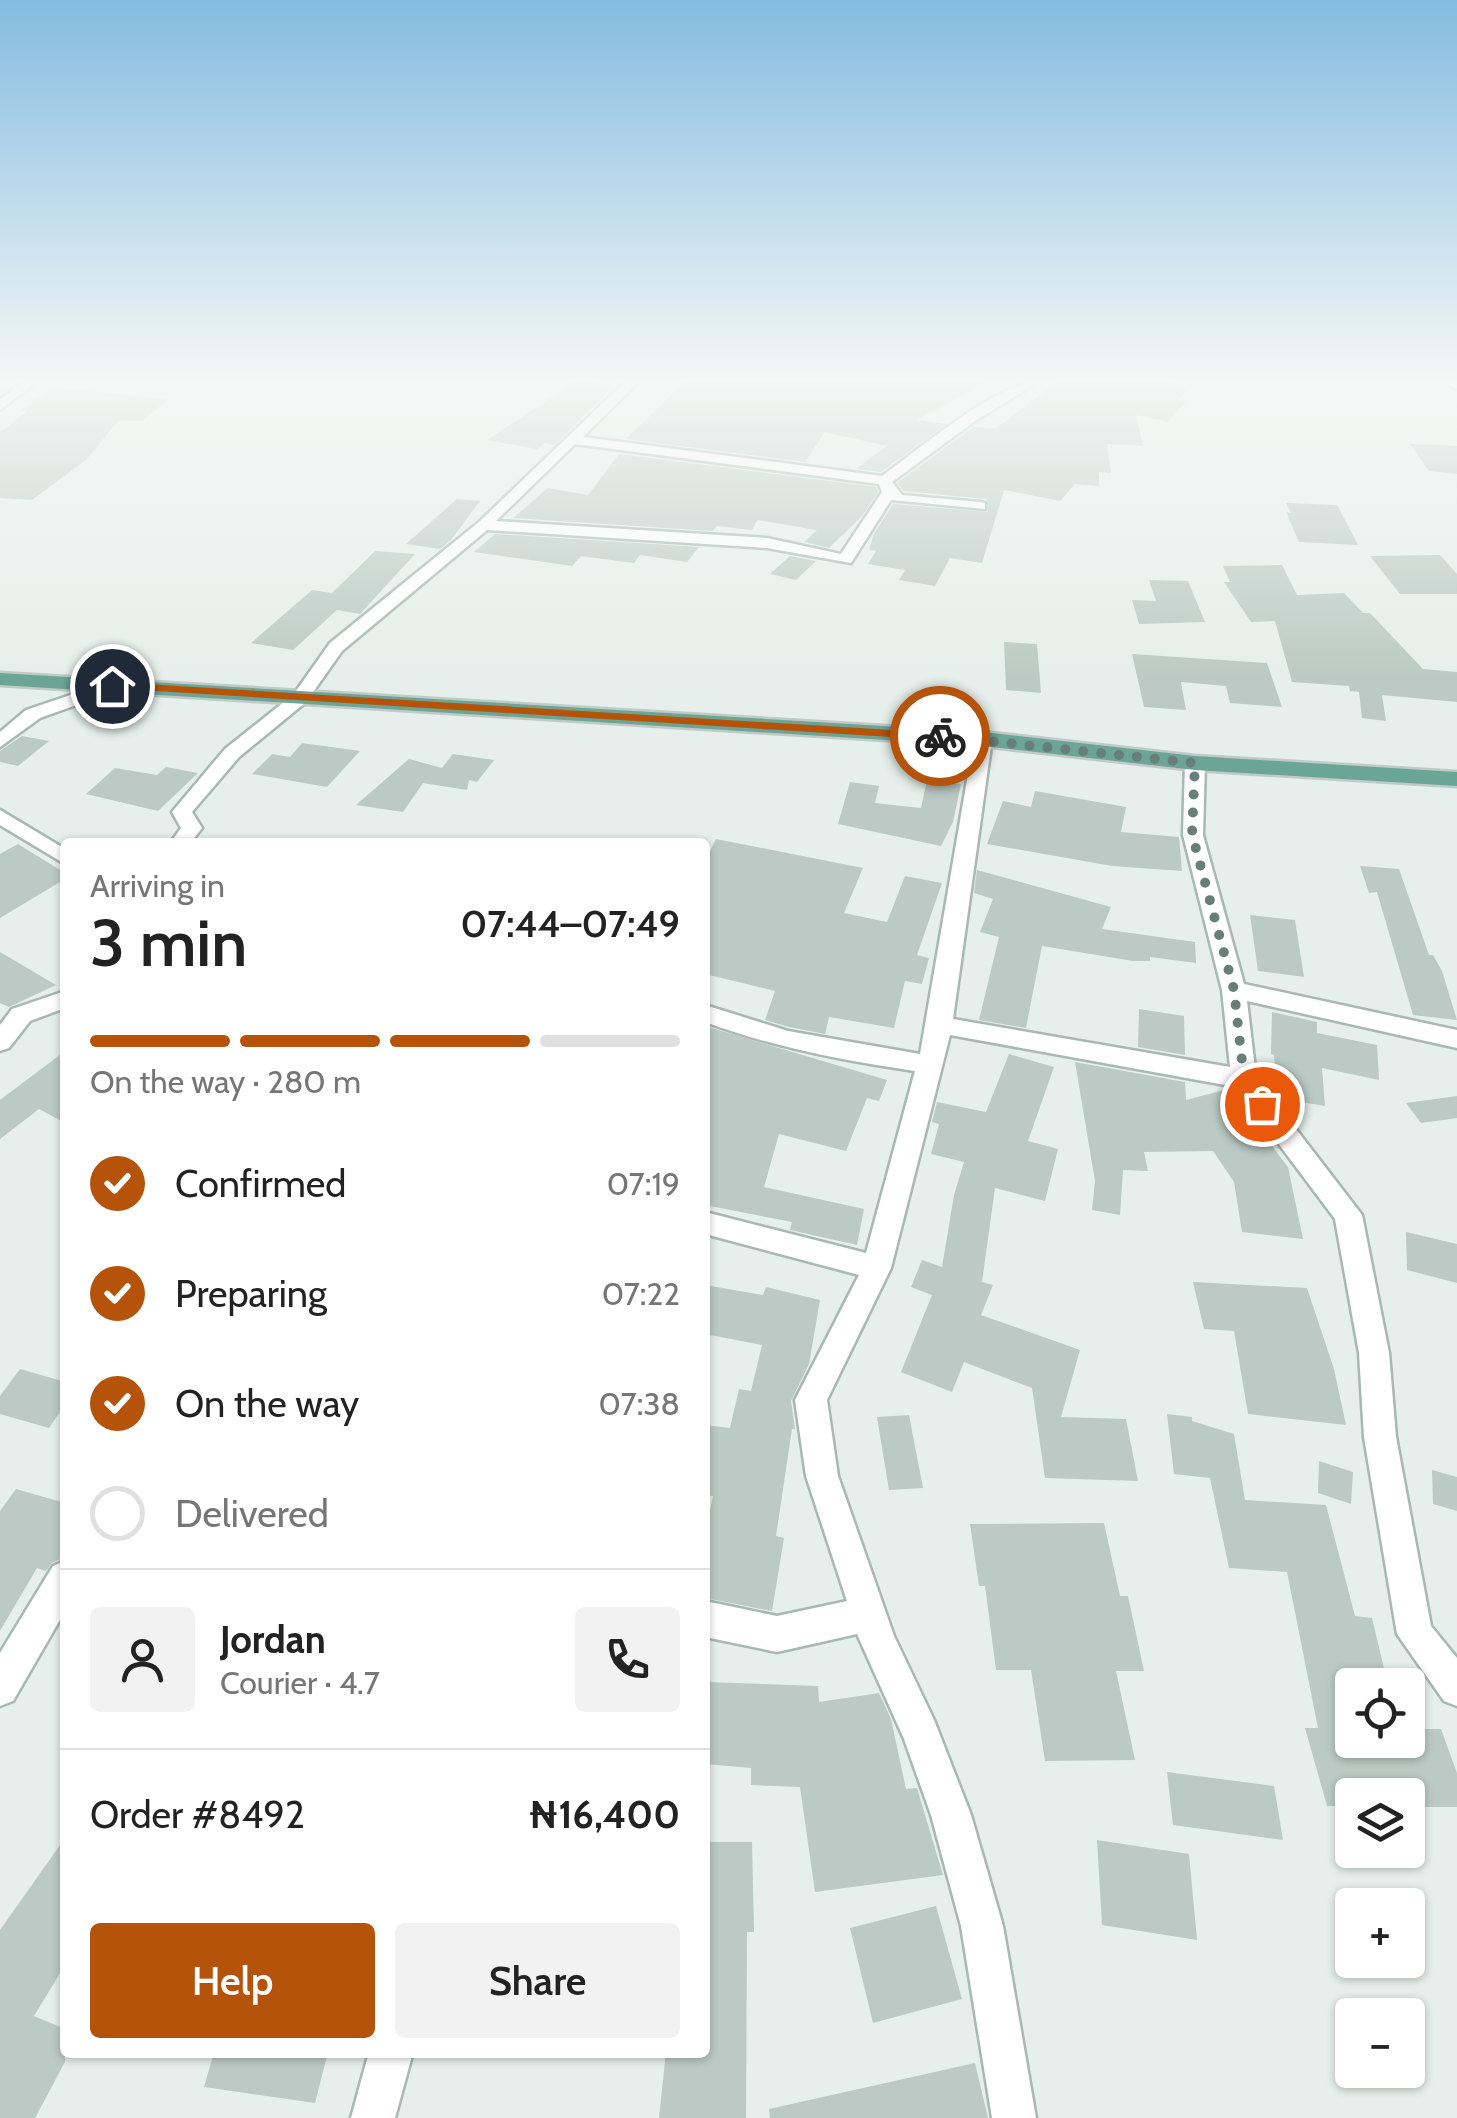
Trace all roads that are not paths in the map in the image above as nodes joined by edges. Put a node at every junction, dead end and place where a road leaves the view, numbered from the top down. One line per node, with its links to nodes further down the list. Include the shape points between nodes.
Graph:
1 (530, 480): 6 (street)
2 (853, 480): 4 (street)
3 (896, 480): 4 (street)
4 (887, 487): 5 (street, via 898,499); 6 (street, via 844,560 767,543)
5 (980, 506)
6 (484, 524): 9 (street, via 336,647)
7 (0, 679): 8 (main road)
8 (112, 686): 9 (main road); 11 (street, via 33,714)
9 (300, 698): 10 (main road); 15 (street, via 232,754 182,812 192,828)
10 (982, 739): 12 (main road); 20 (street)
11 (0, 741)
12 (1195, 763): 13 (main road); 17 (street, via 1192,834)
13 (1457, 779)
14 (0, 816): 16 (street)
15 (185, 838)
16 (60, 856)
17 (1234, 990): 21 (street); 24 (street)
18 (60, 1001): 22 (street, via 20,1015)
19 (710, 1015): 23 (street, via 752,1032)
20 (940, 1025): 23 (street); 24 (street)
21 (1457, 1039)
22 (0, 1042)
23 (930, 1064): 26 (street)
24 (1244, 1079): 31 (street, via 1348,1214 1415,1634)
25 (710, 1224): 26 (street)
26 (877, 1268): 28 (street, via 811,1400 822,1476)
27 (60, 1586): 30 (street)
28 (868, 1614): 29 (street, via 777,1634); 34 (street, via 956,1833 982,1926)
29 (710, 1620)
30 (0, 1688)
31 (1457, 1688)
32 (389, 2058): 33 (street)
33 (373, 2118)
34 (1014, 2118)

